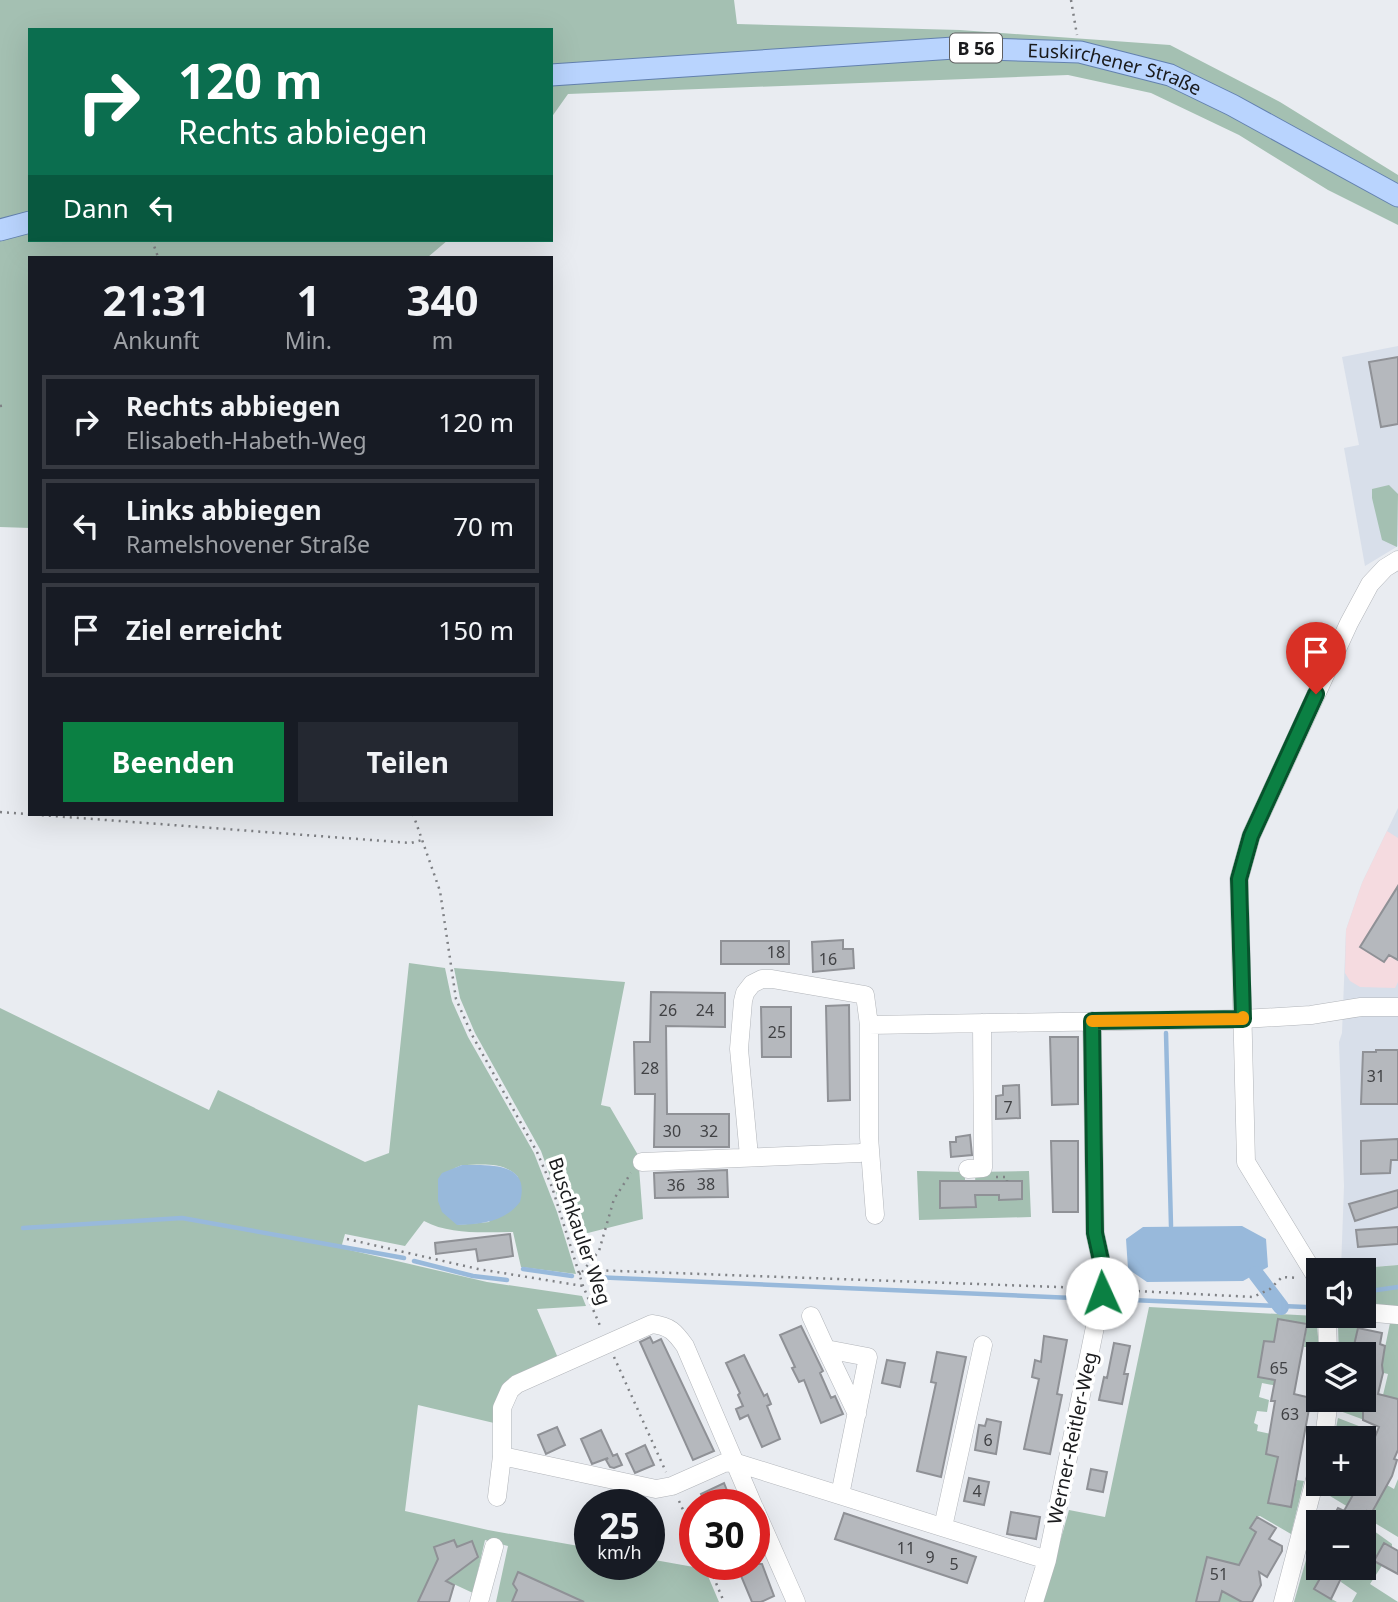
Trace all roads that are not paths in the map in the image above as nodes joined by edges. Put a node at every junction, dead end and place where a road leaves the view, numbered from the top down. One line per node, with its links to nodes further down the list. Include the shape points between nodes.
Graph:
1 (553, 75): 2 (main road, Euskirchener Straße / B 56, via 954,48 1080,52 1170,75)
2 (1398, 196)
3 (28, 223): 4 (main road)
4 (0, 230)
5 (1398, 559): 7 (street, via 1361,599 1243,858 1239,879)
6 (1398, 1007): 7 (street)
7 (1243, 1019): 8 (street); 16 (street, via 1246,1161)
8 (1092, 1021): 9 (street); 32 (street, Werner-Reitler-Weg, via 1095,1233 1102,1288)
9 (982, 1023): 10 (street); 14 (street, via 983,1168)
10 (869, 1025): 11 (street); 12 (street, via 865,995 772,979 752,984 743,1001 739,1049)
11 (870, 1150): 12 (street); 15 (street)
12 (749, 1156): 13 (street)
13 (642, 1161)
14 (968, 1169)
15 (875, 1215)
16 (1306, 1261)
17 (1376, 1313): 18 (street)
18 (1398, 1315)
19 (811, 1316): 21 (street)
20 (983, 1345): 29 (street)
21 (825, 1349): 22 (street); 22 (street, via 868,1357)
22 (857, 1414): 26 (street)
23 (502, 1456): 24 (street, via 656,1489); 24 (street, via 502,1408 510,1390 652,1324 676,1332 685,1346); 28 (street)
24 (734, 1462): 25 (street); 26 (street)
25 (746, 1489)
26 (840, 1495): 29 (street)
27 (1311, 1496): 36 (street)
28 (497, 1497)
29 (943, 1527): 32 (street)
30 (770, 1543): 34 (street)
31 (494, 1547): 33 (street)
32 (1047, 1560): 35 (street, Werner-Reitler-Weg)
33 (480, 1602)
34 (796, 1602)
35 (1034, 1602)
36 (1283, 1602)

